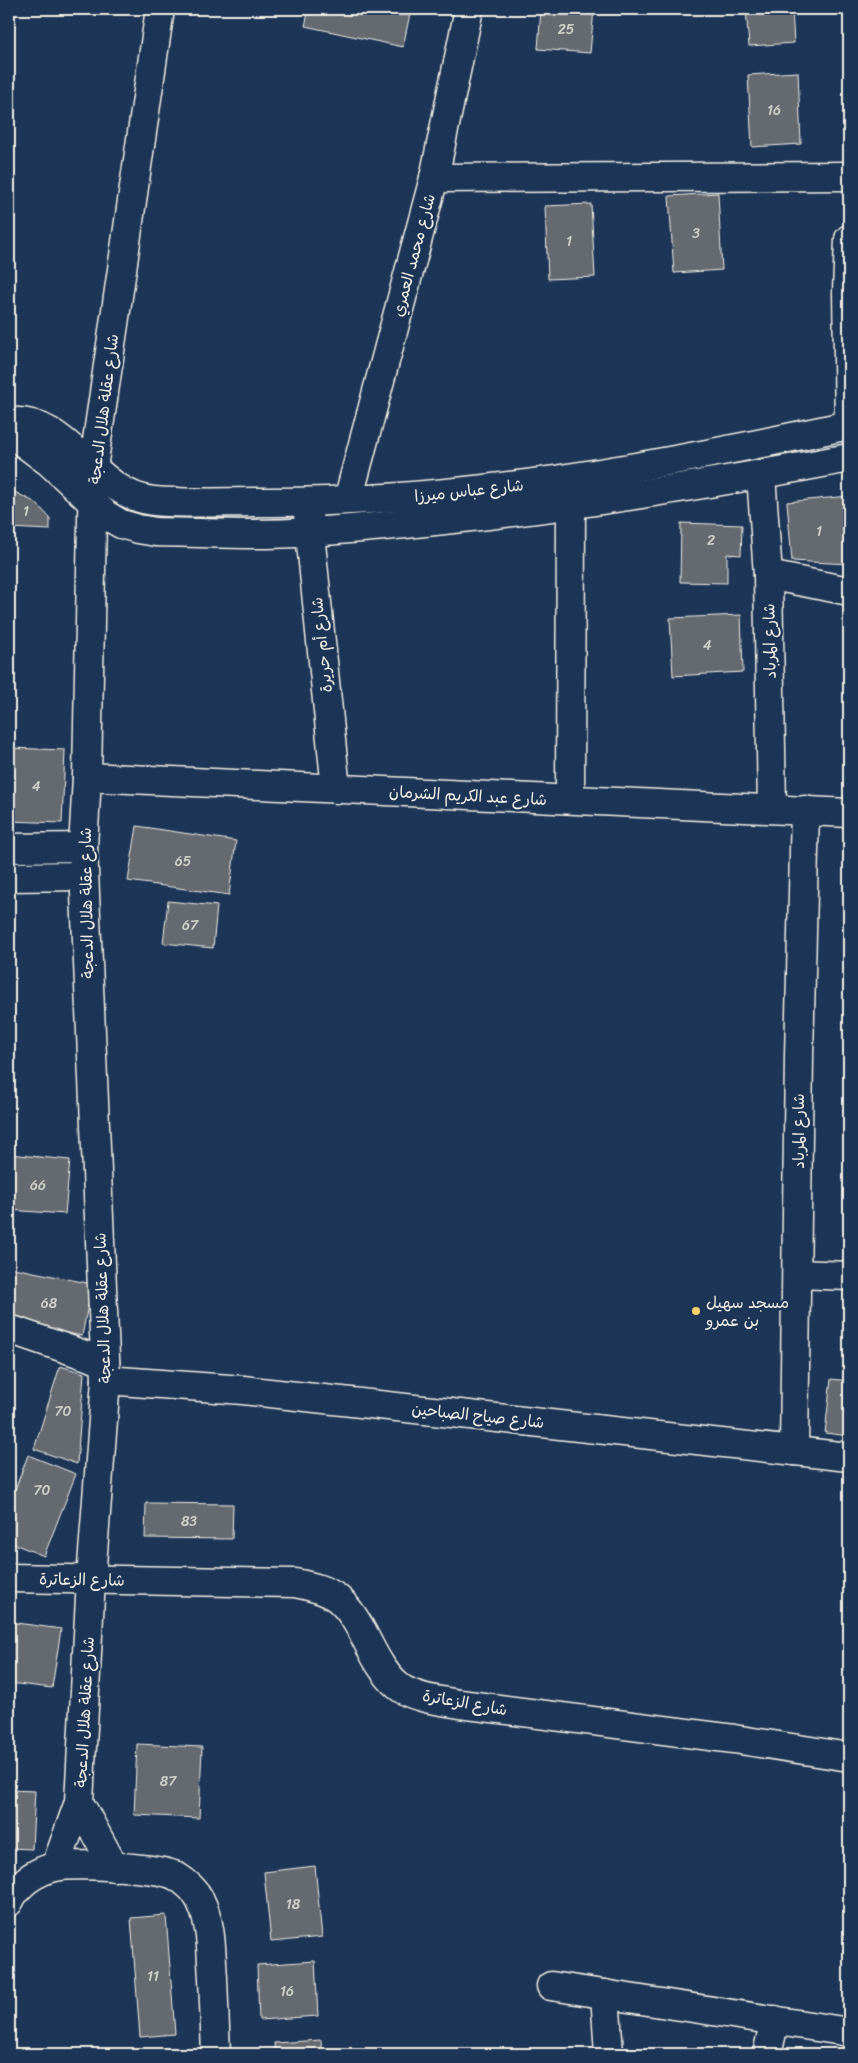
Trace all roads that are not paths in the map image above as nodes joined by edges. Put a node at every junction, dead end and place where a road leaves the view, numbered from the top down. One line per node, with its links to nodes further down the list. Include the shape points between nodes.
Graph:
1 (160, 9): 10 (street, شارع عقلة هلال الدعجة)
2 (470, 9): 4 (street, شارع محمد العمري)
3 (849, 176): 4 (street)
4 (434, 178): 13 (street, شارع محمد العمري)
5 (849, 238): 7 (street)
6 (9, 422): 10 (street, شارع عباس ميرزا, via 42,427)
7 (849, 425): 12 (street, شارع عباس ميرزا)
8 (9, 432): 15 (street, شارع عباس ميرزا, via 49,462)
9 (849, 458): 11 (street, شارع عباس ميرزا)
10 (93, 468): 14 (street, شارع عباس ميرزا, via 120,490 136,498 154,501); 15 (street, شارع عقلة هلال الدعجة)
11 (761, 474): 12 (street, شارع عباس ميرزا); 17 (street, شارع المرباد)
12 (569, 492): 13 (street, شارع عباس ميرزا); 16 (street, شارع عباس ميرزا, via 454,519); 21 (street)
13 (348, 500): 14 (street, شارع عباس ميرزا)
14 (307, 502): 16 (street, شارع أم حريرة)
15 (93, 504): 16 (street, شارع عباس ميرزا, via 121,524 138,529); 19 (street, شارع عقلة هلال الدعجة)
16 (309, 533): 20 (street, شارع أم حريرة)
17 (768, 574): 18 (street); 22 (street, شارع المرباد)
18 (849, 591)
19 (87, 776): 20 (street, شارع عبد الكريم الشرمان); 25 (street, شارع عقلة هلال الدعجة)
20 (336, 789): 21 (street, شارع عبد الكريم الشرمان)
21 (570, 799): 22 (street, شارع عبد الكريم الشرمان)
22 (772, 808): 23 (street, شارع عبد الكريم الشرمان)
23 (805, 810): 24 (street, شارع عبد الكريم الشرمان); 29 (street, شارع المرباد)
24 (849, 813)
25 (83, 847): 26 (street); 27 (street, شارع عقلة هلال الدعجة)
26 (9, 848)
27 (83, 876): 28 (street); 32 (street, شارع عقلة هلال الدعجة)
28 (9, 877)
29 (797, 1274): 30 (street); 33 (street, شارع المرباد)
30 (849, 1276)
31 (9, 1329): 32 (street, شارع صياح الصباحين)
32 (105, 1371): 33 (street, شارع صياح الصباحين, via 262,1392); 36 (street, شارع عقلة هلال الدعجة)
33 (794, 1451): 34 (street, شارع صياح الصباحين)
34 (849, 1457)
35 (9, 1578): 36 (street, شارع الزعاترة)
36 (91, 1579): 37 (street, شارع الزعاترة, via 295,1583 324,1590 337,1598 350,1611 380,1666 399,1687 423,1697); 38 (street, شارع عقلة هلال الدعجة)
37 (849, 1757)
38 (79, 1802): 39 (street, شارع عقلة هلال الدعجة); 40 (street, شارع عقلة هلال الدعجة)
39 (56, 1866): 40 (street); 41 (street, via 24,1882)
40 (114, 1867): 46 (street, via 157,1870 175,1876 190,1886 200,1899 211,1934)
41 (9, 1902)
42 (551, 1986): 43 (street)
43 (605, 1994): 44 (street); 47 (street)
44 (775, 2020): 45 (street); 48 (street)
45 (849, 2032)
46 (216, 2054)
47 (609, 2054)
48 (767, 2054)

